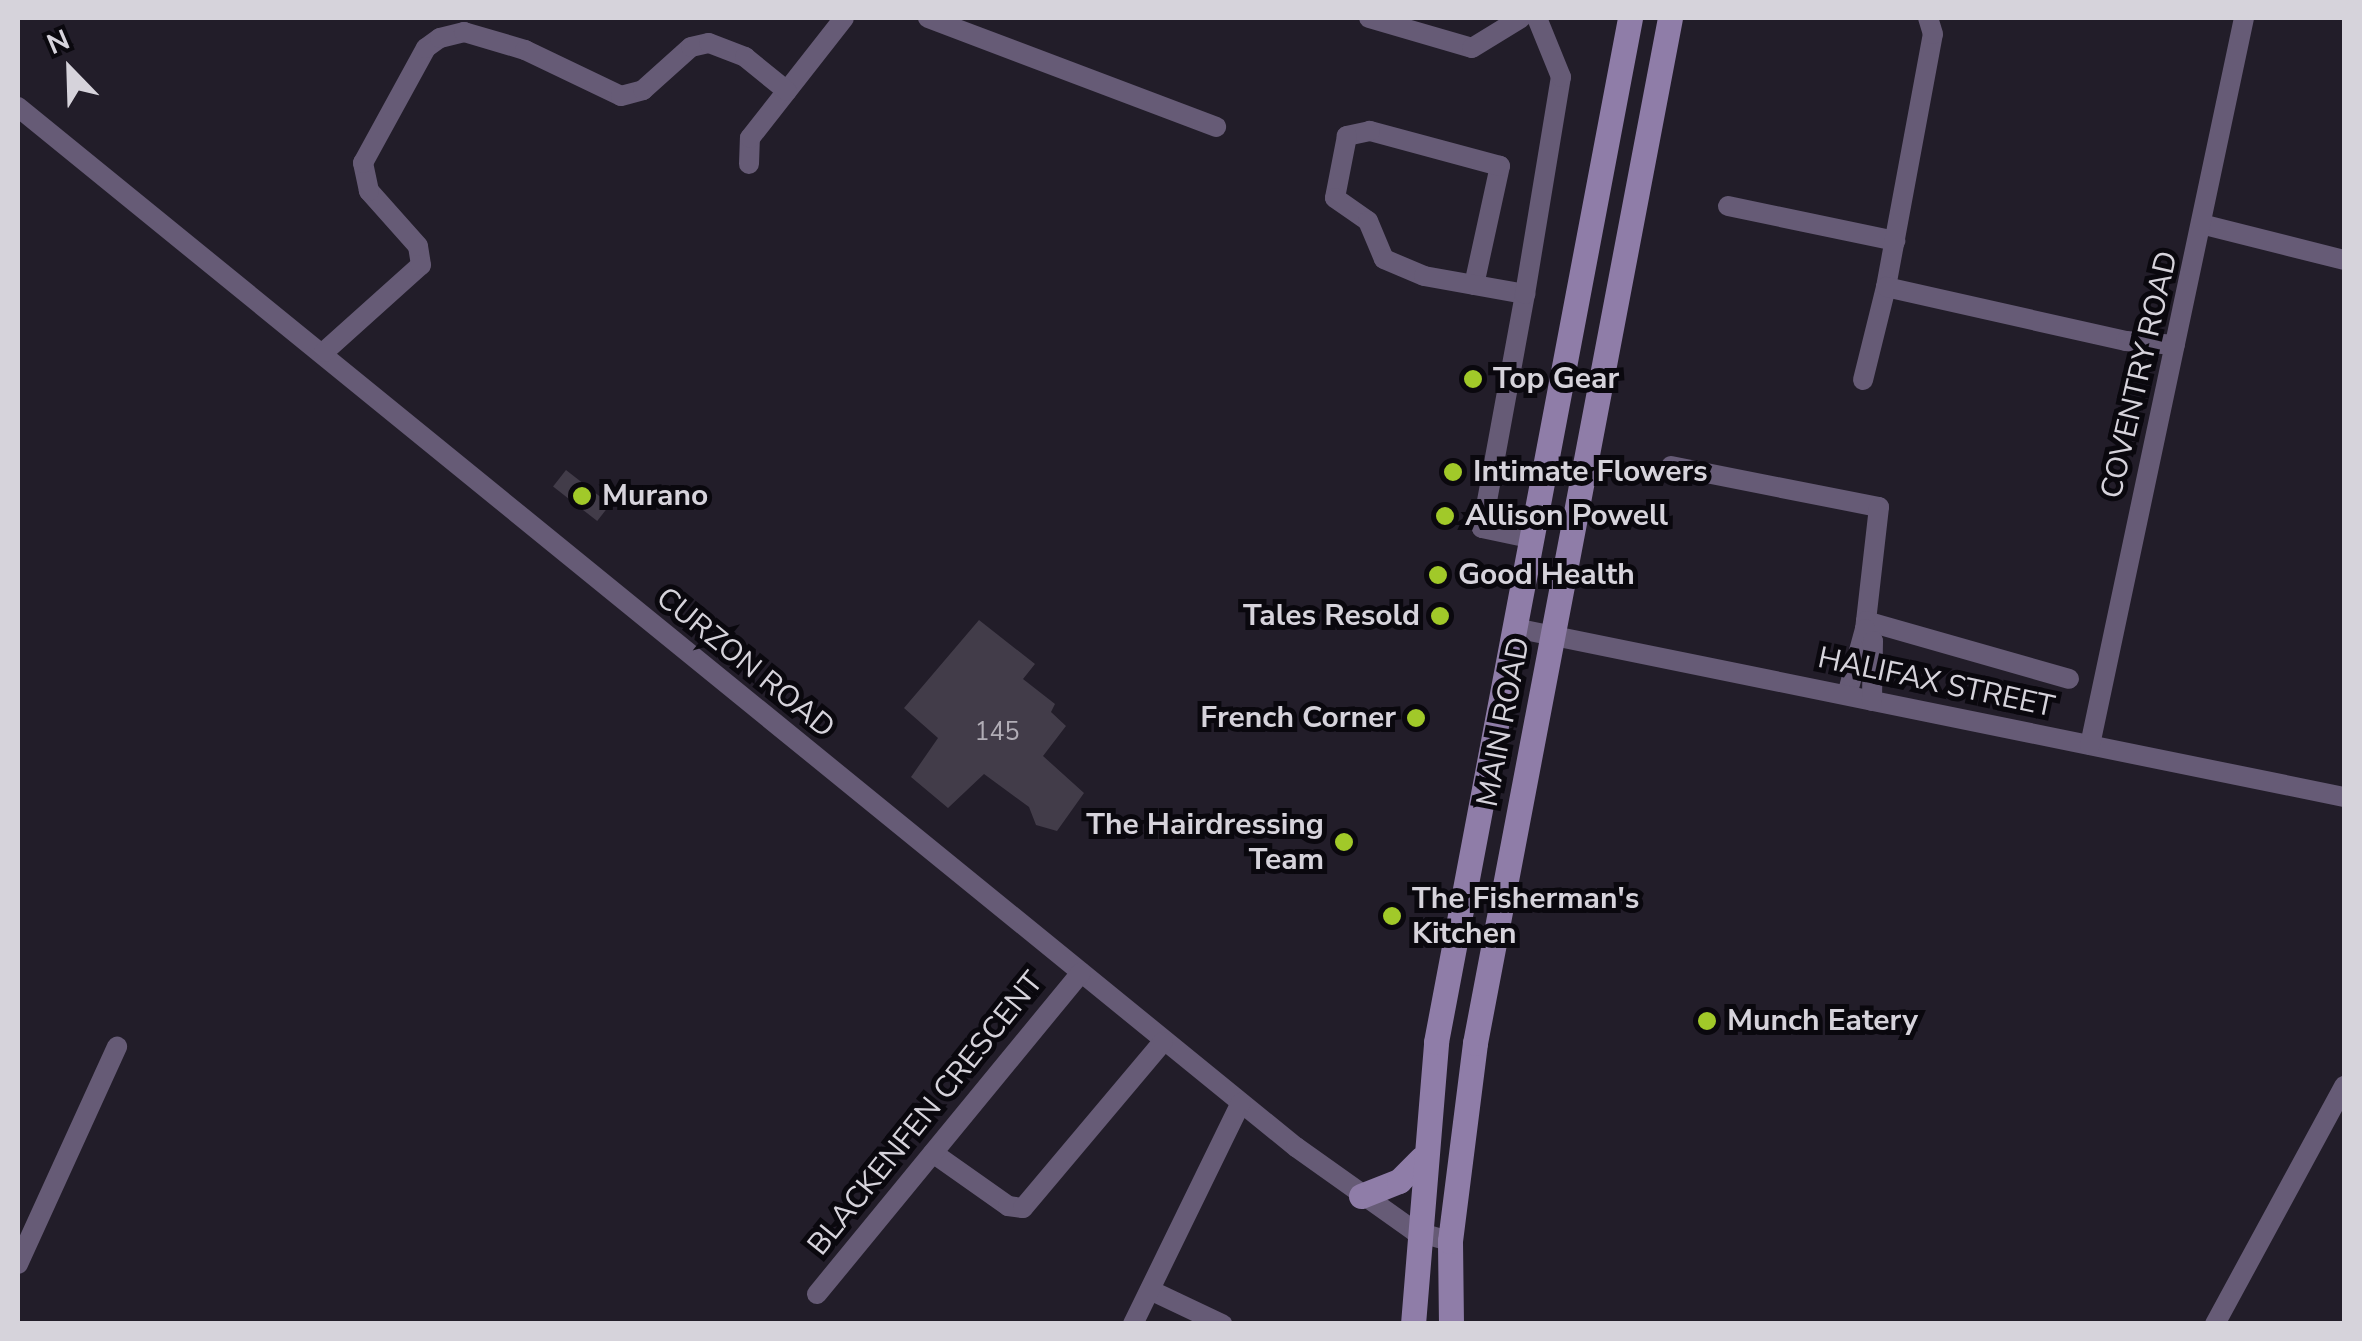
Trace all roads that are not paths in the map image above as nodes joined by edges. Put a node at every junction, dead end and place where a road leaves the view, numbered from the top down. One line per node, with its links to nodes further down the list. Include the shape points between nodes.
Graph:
1 (844, 18): 10 (street)
2 (928, 18): 12 (street)
3 (1369, 18): 4 (street, via 1472,48)
4 (1521, 18)
5 (1537, 18): 20 (street, via 1561,77)
6 (1630, 18): 25 (main road, MAIN ROAD)
7 (1670, 18): 28 (main road, MAIN ROAD)
8 (1928, 18): 16 (street, via 1932,34)
9 (2244, 18): 15 (street, COVENTRY ROAD)
10 (787, 92): 13 (street, via 750,138); 22 (street, via 745,57 709,43 622,96 510,45 464,32 440,38 426,48 364,163 369,191 418,246 420,266)
11 (18, 107): 22 (street, CURZON ROAD)
12 (1216, 127)
13 (750, 164)
14 (1728, 206): 16 (street)
15 (2205, 225): 17 (street); 21 (street, COVENTRY ROAD)
16 (1894, 241): 19 (street)
17 (2344, 260)
18 (1474, 285): 18 (street, via 1424,276 1381,256 1368,221 1335,198 1348,136 1370,132 1500,166); 20 (street)
19 (1886, 287): 21 (street, via 2126,342); 23 (street)
20 (1525, 294): 25 (street, via 1482,528)
21 (2175, 345): 32 (street, COVENTRY ROAD)
22 (324, 352): 34 (street, CURZON ROAD)
23 (1863, 380)
24 (1671, 466): 26 (street, via 1879,507)
25 (1530, 538): 27 (main road, MAIN ROAD)
26 (1866, 625): 29 (street); 30 (street); 31 (street)
27 (1515, 628): 28 (street, HALIFAX STREET); 40 (main road, MAIN ROAD, via 1455,926)
28 (1554, 634): 30 (street, HALIFAX STREET); 43 (main road, MAIN ROAD, via 1475,1043)
29 (2069, 679)
30 (1847, 696): 31 (street, HALIFAX STREET)
31 (1872, 701): 32 (street, HALIFAX STREET)
32 (2090, 745): 33 (street, HALIFAX STREET)
33 (2344, 798)
34 (1082, 973): 35 (street, CURZON ROAD); 39 (street, BLACKENFEN CRESCENT)
35 (1162, 1042): 38 (street, CURZON ROAD); 39 (street, via 1023,1208 1008,1206)
36 (117, 1047): 44 (street)
37 (2344, 1086): 51 (street)
38 (1236, 1099): 41 (street, CURZON ROAD); 45 (street, via 1201,1159 1203,1171)
39 (934, 1153): 46 (street, BLACKENFEN CRESCENT)
40 (1421, 1159): 41 (main road, via 1399,1182); 42 (main road, MAIN ROAD)
41 (1361, 1196): 42 (street, CURZON ROAD)
42 (1414, 1232): 43 (street, CURZON ROAD); 49 (main road, MAIN ROAD)
43 (1450, 1240): 50 (main road, MAIN ROAD)
44 (18, 1264)
45 (1150, 1290): 47 (street); 48 (street)
46 (818, 1294)
47 (1133, 1324)
48 (1222, 1324)
49 (1413, 1324)
50 (1451, 1324)
51 (2215, 1324)

